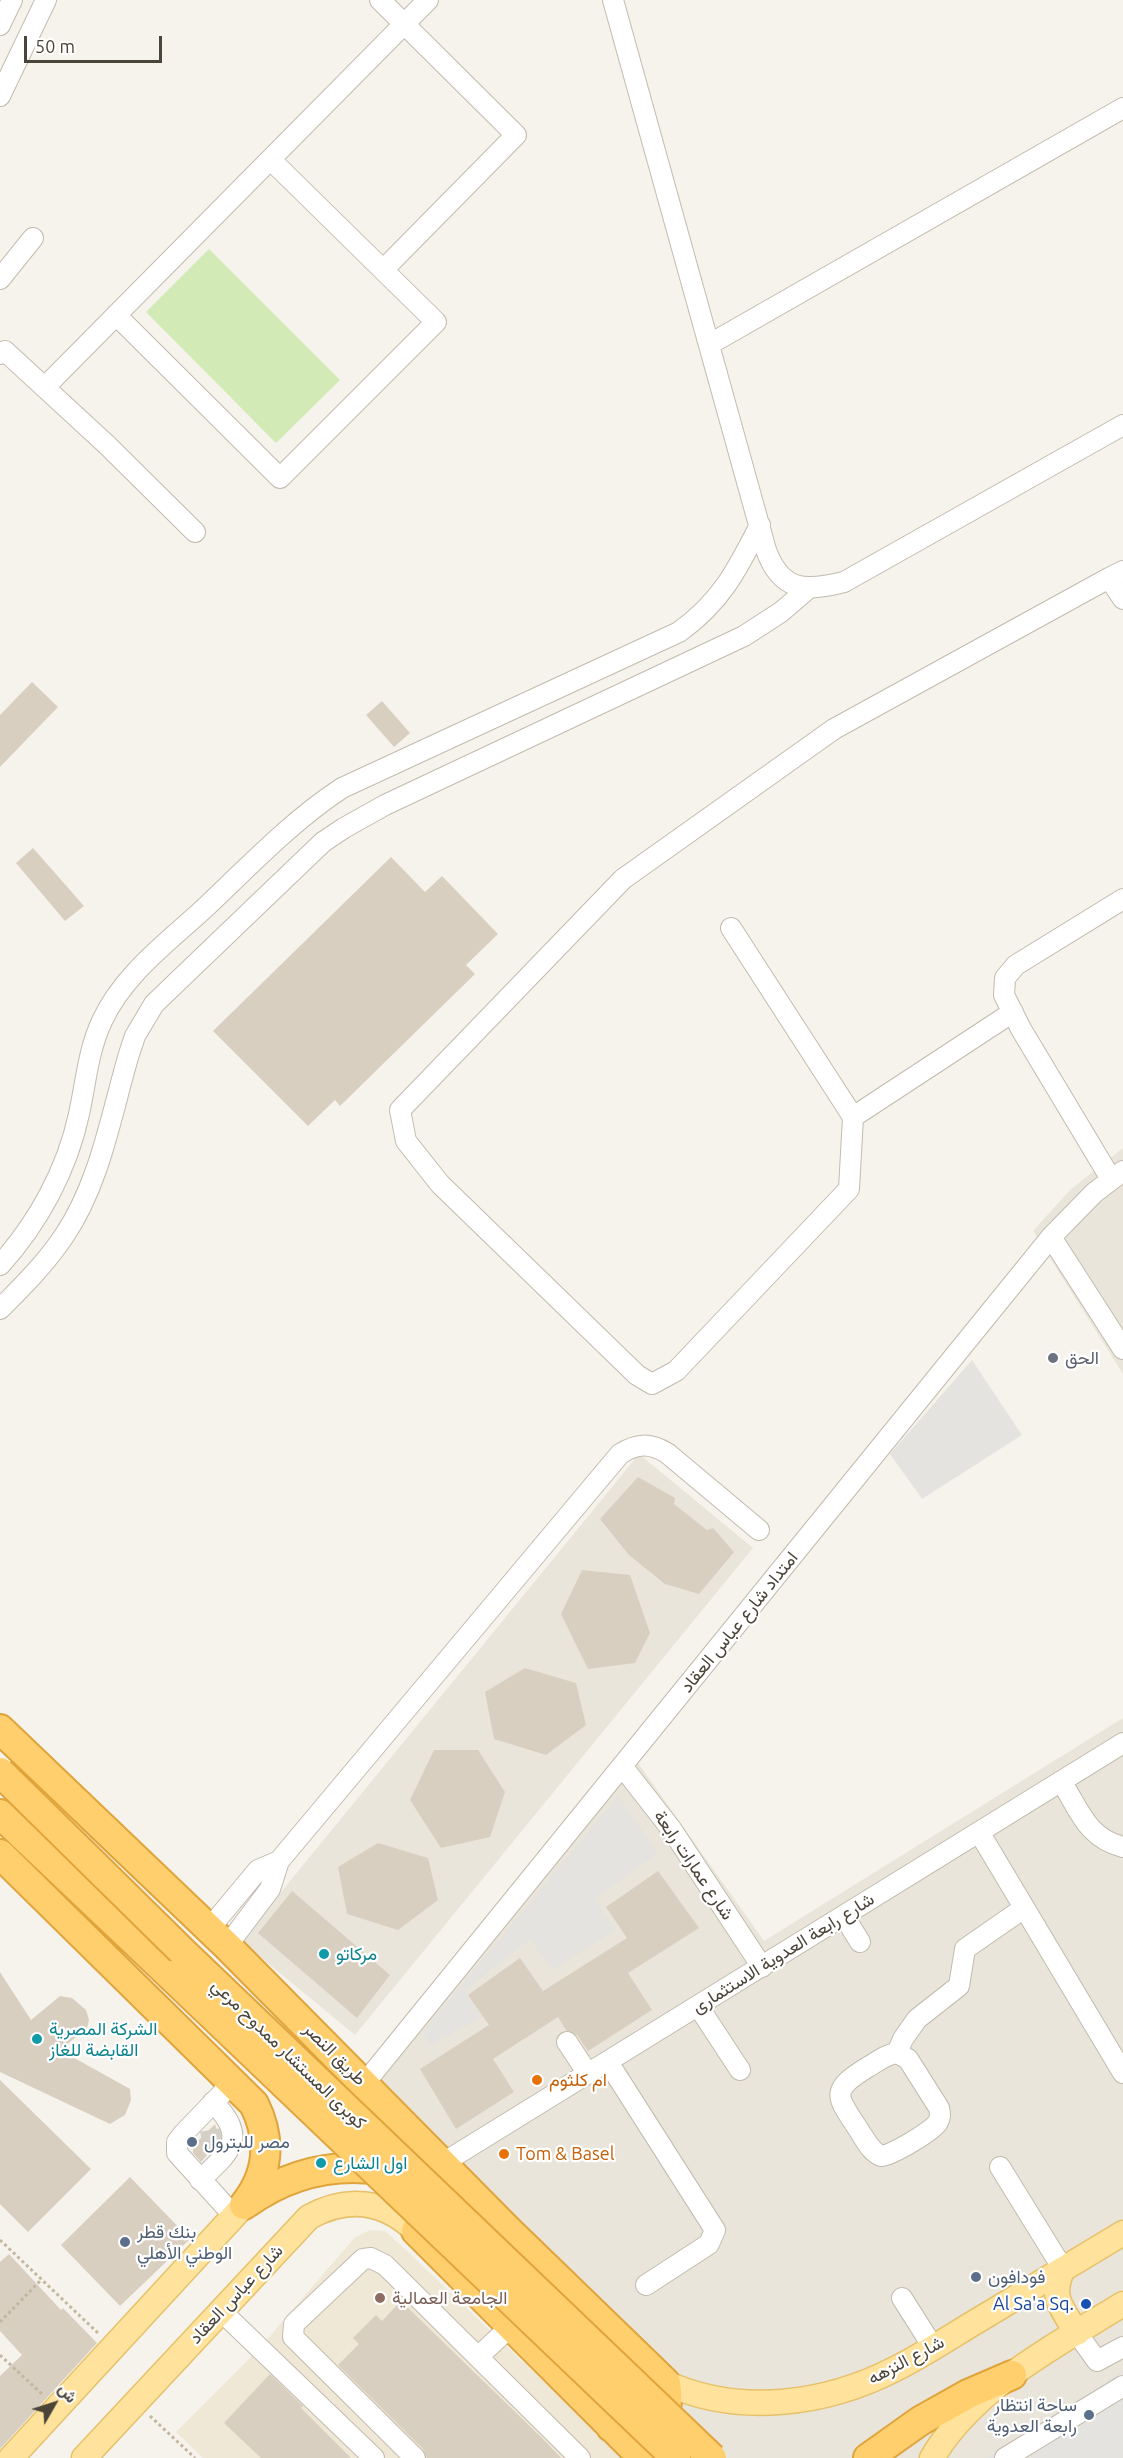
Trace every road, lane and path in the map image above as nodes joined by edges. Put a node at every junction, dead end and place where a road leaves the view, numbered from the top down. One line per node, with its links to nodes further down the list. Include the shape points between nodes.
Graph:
1 (12, 0): 7 (street)
2 (46, 0): 8 (street)
3 (380, 0): 6 (street)
4 (613, 0): 15 (street)
5 (421, 2): 6 (street)
6 (404, 24): 10 (street); 12 (street, via 516,135)
7 (0, 25)
8 (0, 96)
9 (1123, 108): 15 (street)
10 (271, 160): 12 (street); 14 (street)
11 (33, 238): 13 (street)
12 (383, 270): 14 (street, via 436,322 280,478)
13 (0, 279)
14 (116, 315): 17 (street)
15 (710, 344): 19 (street)
16 (0, 354): 17 (street, via 5,351)
17 (45, 387): 20 (street)
18 (1123, 425): 22 (street, via 844,582)
19 (760, 525): 22 (street, via 772,565 782,578 796,587); 30 (street, via 718,598 679,632 342,788 304,815 143,965 114,999 96,1035 79,1117 58,1176 28,1230)
20 (195, 532)
21 (1116, 574): 23 (street); 27 (street, via 834,729 623,879 400,1110 406,1141 440,1184 637,1375 652,1384 676,1371 849,1189)
22 (809, 588): 31 (street, via 744,636 385,805 323,842 154,1004 135,1036 96,1169 78,1212 49,1257)
23 (1123, 599)
24 (1123, 899): 26 (street, via 1009,970 1003,986)
25 (731, 928): 27 (street)
26 (1013, 1012): 27 (street); 28 (street)
27 (853, 1117)
28 (1117, 1175): 29 (street, امتداد شارع عباس العقاد, via 1079,1207)
29 (1052, 1237): 32 (street); 36 (street, امتداد شارع عباس العقاد)
30 (0, 1265)
31 (0, 1309)
32 (1123, 1348)
33 (759, 1530): 45 (street, via 661,1450 643,1445 620,1454 279,1861 270,1889)
34 (0, 1729): 45 (highway, طريق النصر)
35 (1123, 1743): 38 (street, شارع رابعة العدوية الاستثمارى)
36 (622, 1766): 47 (street, شارع عمارات رابعة, via 672,1830); 56 (street, امتداد شارع عباس العقاد)
37 (0, 1772): 96 (highway, كوبرى المستشار ممدوح مرعي, bridge)
38 (1061, 1781): 40 (street, شارع رابعة العدوية الاستثمارى); 41 (street, via 1093,1833 1104,1842)
39 (0, 1814): 95 (highway, كوبرى المستشار ممدوح مرعي, bridge)
40 (979, 1832): 43 (street); 44 (street, شارع رابعة العدوية الاستثمارى)
41 (1123, 1847)
42 (0, 1854): 57 (highway)
43 (1024, 1908): 51 (street, via 965,1949 959,1986 918,2019); 53 (street)
44 (844, 1916): 46 (street); 47 (street, شارع رابعة العدوية الاستثمارى)
45 (218, 1937): 49 (highway, طريق النصر)
46 (860, 1942)
47 (762, 1967): 48 (street, شارع رابعة العدوية الاستثمارى)
48 (698, 2006): 52 (street, شارع رابعة العدوية الاستثمارى); 54 (street)
49 (291, 2011): 56 (highway, طريق النصر); 57 (highway, via 300,2035 300,2048 290,2072 270,2088)
50 (567, 2042): 55 (street)
51 (897, 2054): 51 (street, via 846,2080 840,2093 842,2104 872,2150 881,2156 935,2126 940,2117 939,2108 908,2060)
52 (608, 2062): 55 (street, شارع رابعة العدوية الاستثمارى); 69 (street, via 715,2230 710,2244)
53 (1122, 2068)
54 (740, 2070)
55 (588, 2074): 59 (street, شارع رابعة العدوية الاستثمارى)
56 (364, 2084): 59 (highway, طريق النصر)
57 (239, 2086): 58 (street); 62 (highway, via 261,2118 267,2149 261,2179)
58 (209, 2114): 61 (street, via 177,2142 177,2152); 61 (street, via 227,2116 233,2133 230,2150 216,2158)
59 (443, 2163): 63 (highway, طريق النصر)
60 (1000, 2167): 67 (street)
61 (200, 2180): 62 (street)
62 (239, 2211): 63 (highway, via 277,2184 314,2171 375,2169 396,2172); 78 (main road)
63 (508, 2230): 82 (highway, طريق النصر)
64 (416, 2231): 72 (main road, شارع عباس العقاد, via 393,2212 365,2203 322,2210 298,2227); 74 (highway)
65 (1123, 2234): 67 (main road, شارع النزهه)
66 (0, 2240): 68 (path)
67 (1063, 2269): 75 (main road, via 1056,2293); 76 (main road, شارع النزهه)
68 (42, 2279): 73 (path); 78 (path)
69 (646, 2285)
70 (902, 2298): 76 (street)
71 (1123, 2304): 75 (main road)
72 (220, 2310): 84 (main road, شارع عباس العقاد); 90 (street)
73 (0, 2322)
74 (511, 2326): 80 (street); 86 (highway)
75 (1077, 2332): 77 (street, via 1097,2361); 81 (main road)
76 (933, 2347): 82 (main road, شارع النزهه, via 870,2381 804,2400 725,2401)
77 (1123, 2347)
78 (114, 2348): 85 (main road)
79 (0, 2355): 85 (path)
80 (478, 2357): 91 (street, via 385,2265 371,2258 357,2264 294,2324 293,2337); 92 (street)
81 (1012, 2375): 97 (highway, via 920,2421); 98 (main road, via 957,2423)
82 (666, 2383): 86 (highway, via 669,2402 662,2420 648,2431)
83 (1123, 2386): 99 (street)
84 (136, 2402): 88 (main road, شارع عباس العقاد); 89 (path)
85 (58, 2409): 87 (main road)
86 (617, 2432): 93 (highway); 94 (highway)
87 (11, 2458)
88 (84, 2458)
89 (195, 2458)
90 (374, 2458)
91 (415, 2458)
92 (580, 2458)
93 (643, 2458)
94 (651, 2458)
95 (676, 2458)
96 (711, 2458)
97 (868, 2458)
98 (932, 2458)
99 (1005, 2458)

